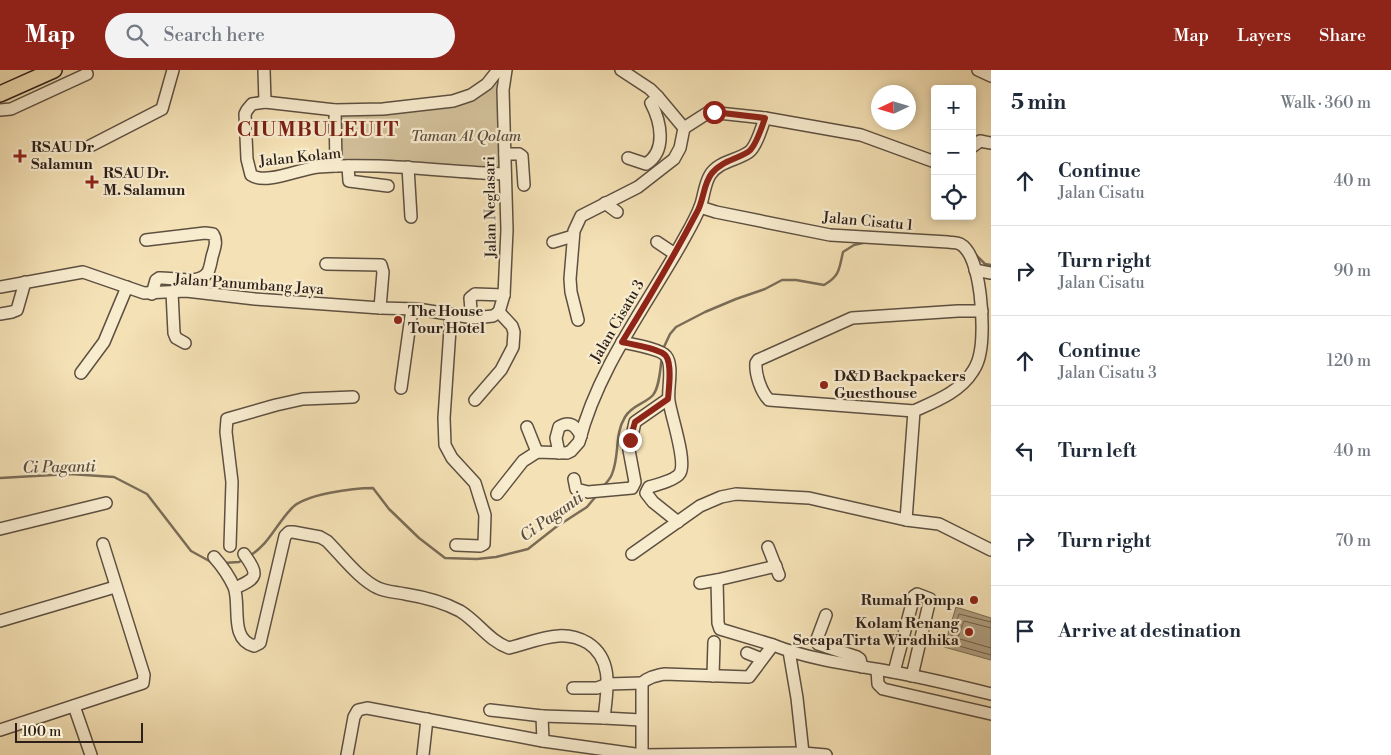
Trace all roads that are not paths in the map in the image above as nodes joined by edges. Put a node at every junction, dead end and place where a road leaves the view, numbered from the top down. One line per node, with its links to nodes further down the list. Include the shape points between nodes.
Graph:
1 (54, 70): 12 (main road)
2 (173, 70): 18 (street, via 162,109)
3 (264, 70): 11 (street)
4 (498, 70): 13 (street, via 487,84 471,95 453,101)
5 (506, 70): 19 (street, Jalan Neglasari, via 503,90)
6 (621, 70): 10 (street)
7 (978, 70): 9 (street)
8 (87, 74): 12 (street, via 11,109)
9 (991, 76)
10 (658, 96): 15 (street); 20 (street, via 651,103 660,128 658,148 646,164)
11 (265, 102): 13 (street); 22 (street, Jalan Kolam, via 252,104 245,114 247,160 251,175 266,179 310,168)
12 (1, 104)
13 (335, 110): 22 (street)
14 (765, 118): 15 (street, via 709,112); 21 (street, via 861,135); 28 (street, Jalan Cisatu 3, via 750,151 725,162 710,176)
15 (684, 128): 27 (street, via 674,159 638,187)
16 (991, 143): 17 (street, via 980,141)
17 (976, 144)
18 (90, 146)
19 (505, 154): 24 (street, Jalan Neglasari); 25 (street, via 522,156)
20 (628, 158)
21 (931, 161)
22 (342, 166): 23 (street, Jalan Kolam); 26 (street, via 349,181)
23 (408, 167): 24 (street, Jalan Kolam); 30 (street)
24 (505, 174): 46 (street, Jalan Neglasari)
25 (524, 185)
26 (388, 186)
27 (605, 203): 29 (street); 31 (street, via 581,216)
28 (700, 207): 35 (street, Jalan Cisatu 3); 37 (street, Jalan Cisatu 1, via 830,235 962,246)
29 (617, 212)
30 (410, 217)
31 (573, 236): 33 (street); 54 (street, via 570,279)
32 (146, 240): 45 (street, via 205,233 213,234 216,242 204,276 190,280 159,278)
33 (553, 242)
34 (657, 242): 35 (street)
35 (675, 254): 55 (street, Jalan Cisatu 3)
36 (326, 264): 47 (street, via 381,265)
37 (975, 270): 38 (street); 40 (street, Jalan Cisatu 1)
38 (991, 274)
39 (25, 282): 42 (street, Jalan Panumbang Jaya); 43 (street, Jalan Panumbang Jaya, via 83,272); 52 (street, via 17,310)
40 (979, 282): 41 (street); 50 (street, Jalan Cisatu 1)
41 (991, 282)
42 (0, 287)
43 (127, 287): 45 (street, Jalan Panumbang Jaya); 57 (street, via 104,342)
44 (172, 292): 45 (street, Jalan Panumbang Jaya); 47 (street, Jalan Panumbang Jaya); 56 (street, via 174,333)
45 (152, 294)
46 (504, 295): 49 (street, via 475,294 470,298); 51 (street, Jalan Neglasari)
47 (380, 308): 48 (street, Jalan Panumbang Jaya)
48 (412, 309): 53 (street, Jalan Panumbang Jaya); 58 (street)
49 (471, 310)
50 (982, 311): 62 (street, Jalan Cisatu 1, via 981,352 973,371 958,388); 62 (street, via 852,318 756,362 756,372 769,400)
51 (499, 312): 53 (street, Jalan Panumbang Jaya, via 474,318); 61 (street, via 512,326 513,347 501,370)
52 (0, 314)
53 (450, 314): 74 (street, via 445,445 474,483 485,515 484,544)
54 (578, 320)
55 (622, 342): 60 (street, via 664,354 669,364); 64 (street, Jalan Cisatu 3, via 604,374)
56 (185, 343)
57 (82, 373)
58 (401, 388)
59 (354, 397): 75 (street, via 303,399 226,419 232,482)
60 (668, 399): 67 (street, via 635,422 629,450 634,486 584,492 576,489); 71 (street, via 680,450 680,473 649,487 646,493)
61 (475, 400)
62 (914, 411): 70 (street)
63 (527, 427): 65 (street)
64 (581, 436): 66 (street, Jalan Cisatu 3, via 572,451); 66 (street, via 573,425 559,427 556,438)
65 (537, 452): 66 (street); 68 (street, via 523,461)
66 (559, 453)
67 (574, 479)
68 (497, 494)
69 (106, 503): 72 (street)
70 (906, 520): 71 (street, via 809,498 736,494 710,501); 77 (street, via 939,524)
71 (678, 522): 78 (street)
72 (0, 529)
73 (103, 544): 83 (street)
74 (456, 545)
75 (230, 546)
76 (768, 547): 81 (street, via 777,571)
77 (991, 550)
78 (632, 554)
79 (214, 558): 84 (street)
80 (247, 558): 84 (street, via 255,570 253,579)
81 (717, 580): 82 (street); 88 (street, via 720,629)
82 (700, 583)
83 (115, 587): 86 (street); 101 (street, via 144,681 141,685)
84 (235, 588): 98 (street, via 239,632 248,644 254,646 260,643 285,536 293,532 320,537 368,583 380,589 428,598 459,611 501,645 509,648 558,636 582,640 593,646 605,662)
85 (826, 615): 92 (street, via 818,644 857,657)
86 (0, 621)
87 (714, 642): 95 (street)
88 (773, 645): 89 (street); 91 (street)
89 (788, 651): 92 (street); 110 (street)
90 (747, 653): 91 (street)
91 (762, 659): 95 (street, via 750,676)
92 (862, 667): 93 (street)
93 (877, 670): 94 (street); 103 (street, via 877,682 883,689)
94 (894, 672): 96 (street); 96 (street, via 917,594 930,599)
95 (713, 676): 97 (street, via 664,674 651,676)
96 (912, 676): 100 (street)
97 (642, 683): 98 (street); 107 (street)
98 (608, 684): 99 (street, via 597,688); 105 (street)
99 (573, 688)
100 (991, 694)
101 (74, 706): 108 (street); 111 (street)
102 (490, 710): 104 (street)
103 (991, 714)
104 (542, 716): 105 (street); 109 (street)
105 (604, 718): 107 (street)
106 (427, 719): 109 (street); 112 (street, via 367,708 358,710); 113 (street)
107 (641, 720): 114 (street)
108 (0, 730)
109 (543, 740): 114 (street)
110 (803, 753): 115 (street); 116 (street)
111 (91, 755)
112 (348, 755)
113 (423, 755)
114 (642, 755): 115 (street)
115 (678, 755)
116 (826, 755)

